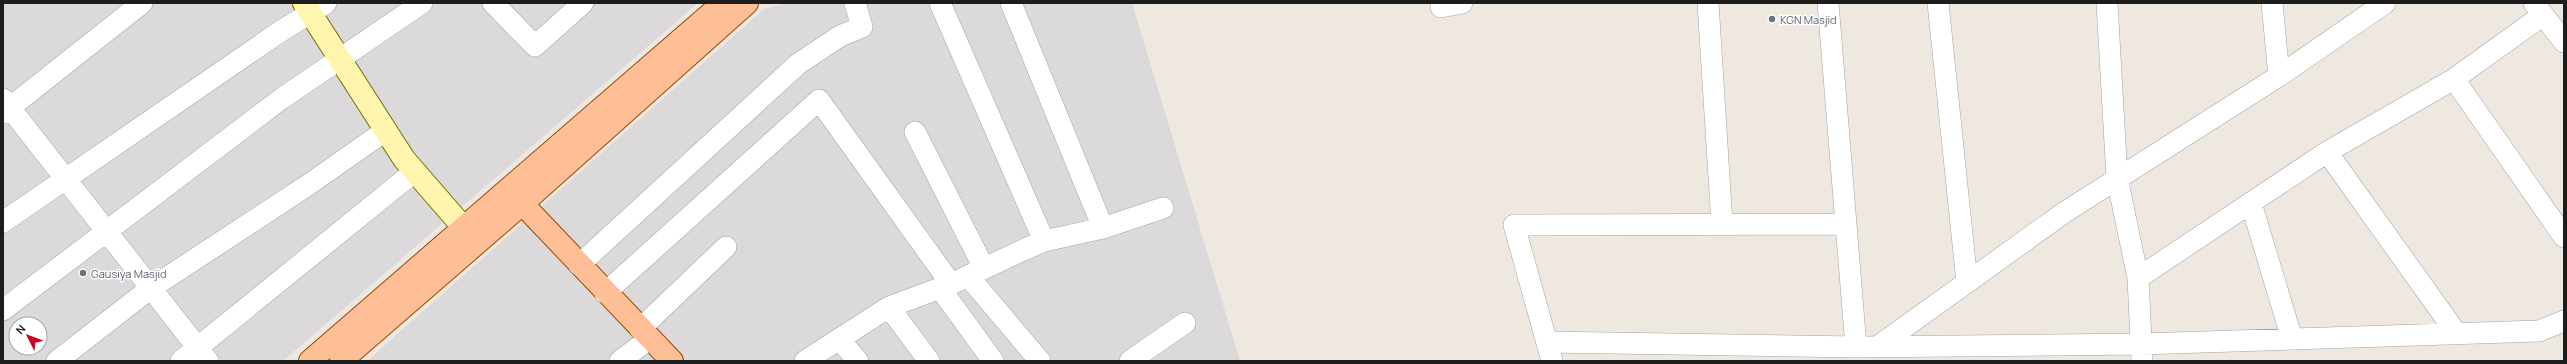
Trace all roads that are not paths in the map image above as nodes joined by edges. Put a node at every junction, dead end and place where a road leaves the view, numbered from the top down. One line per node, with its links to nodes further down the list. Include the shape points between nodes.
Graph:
1 (142, 3): 24 (street)
2 (422, 3): 21 (street)
3 (492, 3): 4 (street, via 535,46)
4 (583, 3)
5 (723, 3): 31 (main road)
6 (747, 3): 31 (main road)
7 (855, 3): 43 (street, via 862,27 840,36 798,64)
8 (940, 3): 41 (street)
9 (1011, 3): 38 (street)
10 (1462, 3): 18 (street)
11 (1708, 3): 35 (street)
12 (1828, 3): 36 (street)
13 (1938, 3): 46 (street)
14 (2106, 3): 29 (street)
15 (2272, 3): 22 (street)
16 (2385, 3): 22 (street)
17 (314, 7): 21 (main road); 30 (street)
18 (1441, 7)
19 (2538, 9): 20 (street); 23 (street)
20 (2564, 42)
21 (338, 60): 25 (main road); 39 (street, via 280,99)
22 (2278, 76): 29 (street)
23 (2454, 78): 27 (street); 40 (street)
24 (5, 107): 30 (street)
25 (386, 131): 28 (main road); 47 (street)
26 (915, 132): 45 (street)
27 (2327, 152): 32 (street); 54 (street)
28 (414, 172): 37 (main road); 61 (street)
29 (2117, 178): 44 (street); 46 (street)
30 (66, 179): 34 (street); 39 (street)
31 (515, 196): 37 (main road); 43 (main road); 65 (main road)
32 (2250, 203): 44 (street); 56 (street)
33 (1163, 208): 38 (street)
34 (3, 222)
35 (1722, 224): 36 (street); 59 (street, via 1514,225)
36 (1845, 224): 57 (street)
37 (464, 227): 64 (main road)
38 (1103, 228): 41 (street)
39 (106, 231): 47 (street); 50 (street)
40 (2564, 237)
41 (1044, 241): 45 (street)
42 (726, 247): 53 (street)
43 (579, 265): 48 (main road)
44 (2138, 278): 60 (street)
45 (961, 279): 48 (street, via 820,100); 49 (street); 71 (street); 72 (street)
46 (1967, 282): 58 (street)
47 (151, 288): 61 (street); 62 (street)
48 (605, 293): 53 (main road)
49 (889, 307): 55 (street); 70 (street)
50 (3, 310)
51 (2564, 321): 54 (street, via 2539,331)
52 (1185, 323): 73 (street)
53 (644, 334): 66 (street); 67 (main road)
54 (2457, 334): 56 (street)
55 (839, 339): 68 (street); 69 (street)
56 (2292, 339): 60 (street)
57 (1856, 347): 58 (street); 59 (street)
58 (1877, 347): 60 (street)
59 (1549, 351)
60 (2142, 352)
61 (203, 354): 63 (street)
62 (57, 361)
63 (181, 361)
64 (310, 361)
65 (341, 361)
66 (620, 361)
67 (672, 361)
68 (805, 361)
69 (858, 361)
70 (929, 361)
71 (993, 361)
72 (1040, 361)
73 (1130, 361)

